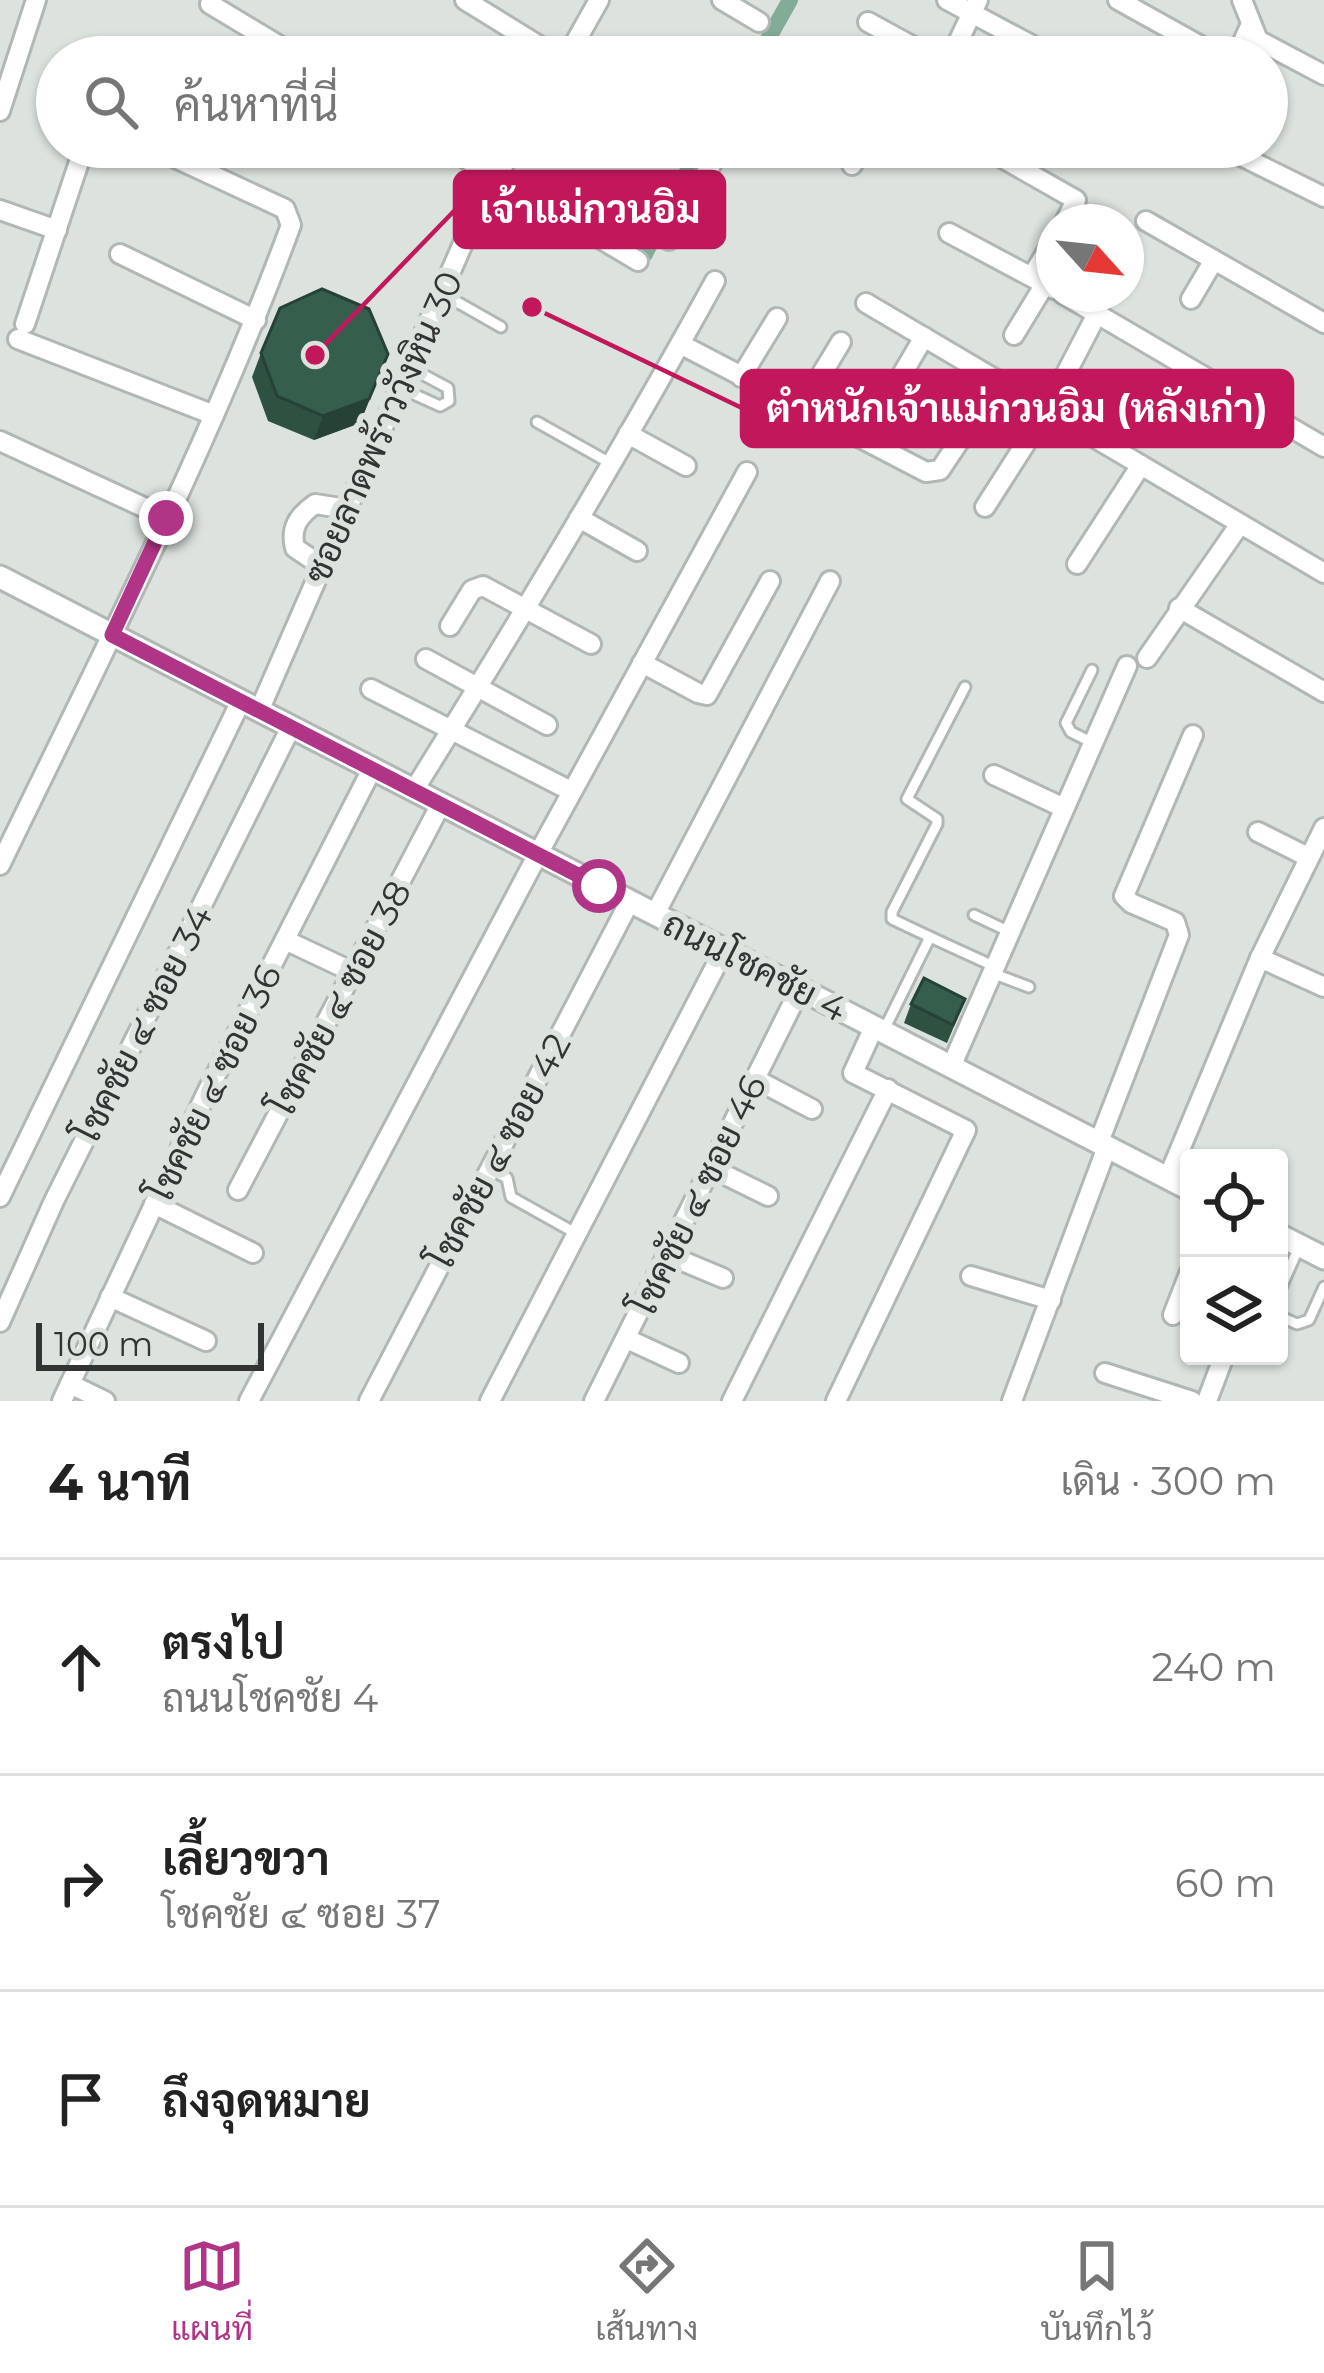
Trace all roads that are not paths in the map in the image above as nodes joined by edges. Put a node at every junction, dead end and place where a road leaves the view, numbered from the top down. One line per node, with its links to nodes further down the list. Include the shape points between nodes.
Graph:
1 (35, 0): 24 (street)
2 (465, 0): 14 (street)
3 (599, 0): 15 (street)
4 (722, 0): 10 (street)
5 (946, 0): 9 (street)
6 (1118, 0): 19 (street)
7 (1242, 0): 12 (street)
8 (210, 4): 13 (street)
9 (975, 6): 17 (street); 18 (street)
10 (759, 22)
11 (868, 22): 16 (street)
12 (1251, 25): 20 (street); 21 (street)
13 (263, 36)
14 (523, 36)
15 (579, 36)
16 (894, 36)
17 (961, 36)
18 (1021, 36)
19 (1183, 36)
20 (1246, 36)
21 (1258, 36)
22 (1288, 57): 23 (street)
23 (1324, 75)
24 (0, 111)
25 (77, 168): 37 (street)
26 (197, 168): 52 (street, via 291,215)
27 (481, 168): 32 (street)
28 (501, 168): 32 (street, ซอยลาดพร้าววังหิน 30)
29 (703, 168): 39 (street)
30 (1020, 168): 34 (street)
31 (1265, 168): 33 (street)
32 (496, 177): 42 (street); 45 (street, ซอยลาดพร้าววังหิน 30)
33 (1324, 197)
34 (1074, 204)
35 (0, 210): 37 (street)
36 (1146, 221): 41 (street)
37 (57, 230): 64 (street, via 21,332)
38 (949, 233): 43 (street)
39 (669, 240)
40 (120, 254): 52 (street)
41 (1214, 260): 46 (street); 53 (street)
42 (638, 261)
43 (1036, 280)
44 (715, 281): 58 (street)
45 (442, 293): 54 (lane); 59 (street, ซอยลาดพร้าววังหิน 30)
46 (1191, 299)
47 (866, 303): 56 (street)
48 (1036, 303): 55 (street)
49 (1094, 312): 50 (street)
50 (1097, 314): 63 (street); 70 (street)
51 (777, 318): 60 (street)
52 (256, 320): 64 (street)
53 (1324, 323)
54 (501, 327)
55 (1014, 335)
56 (923, 337): 63 (street); 68 (street)
57 (842, 342): 62 (street)
58 (682, 345): 60 (street); 67 (street)
59 (409, 367): 61 (street, ซอยลาดพร้าววังหิน 30); 61 (lane, via 451,391 449,401 440,406)
60 (741, 376): 62 (street)
61 (400, 388): 76 (street, ซอยลาดพร้าววังหิน 30)
62 (801, 408): 68 (street)
63 (1047, 410): 72 (street); 75 (street)
64 (214, 415): 77 (street)
65 (537, 422): 71 (lane)
66 (972, 422): 68 (street, via 934,474)
67 (628, 434): 71 (street); 73 (street)
68 (864, 439)
69 (0, 441): 77 (street)
70 (1324, 447)
71 (610, 463): 78 (street)
72 (1141, 465): 79 (street); 81 (street)
73 (686, 466)
74 (747, 472): 94 (street)
75 (985, 507)
76 (347, 509): 82 (street, ซอยลาดพร้าววังหิน 30); 82 (street, via 315,504 297,519 295,548)
77 (166, 518): 90 (street)
78 (579, 518): 80 (street); 87 (street)
79 (1240, 524): 83 (street); 88 (street)
80 (637, 550)
81 (1077, 564)
82 (322, 566): 101 (street, ซอยลาดพร้าววังหิน 30)
83 (1324, 574)
84 (0, 578): 90 (street, ถนนโชคชัย 4)
85 (770, 580): 94 (street, via 707,694)
86 (830, 580): 119 (street)
87 (526, 608): 89 (street, via 476,586); 91 (street); 97 (street)
88 (1179, 608): 93 (street); 100 (street)
89 (450, 626)
90 (112, 635): 101 (street, ถนนโชคชัย 4); 117 (street)
91 (591, 644)
92 (426, 658): 97 (street)
93 (1148, 658)
94 (642, 663): 110 (street)
95 (1127, 666): 106 (street)
96 (1092, 670): 106 (lane, via 1066,723)
97 (478, 687): 102 (street); 104 (street)
98 (965, 687): 122 (lane, via 907,800 937,824 892,919)
99 (370, 689): 104 (street)
100 (1324, 692)
101 (250, 706): 103 (street, ถนนโชคชัย 4); 137 (street, ซอยลาดพร้าววังหิน 30)
102 (547, 724)
103 (291, 727): 107 (street, ถนนโชคชัย 4); 159 (street, โชคชัย ๔ ซอย 34)
104 (452, 729): 109 (street); 110 (street)
105 (1192, 735): 136 (street, via 1124,896 1175,922 1179,934)
106 (1093, 742): 112 (street)
107 (372, 769): 109 (street, ถนนโชคชัย 4); 123 (street, โชคชัย ๔ ซอย 36)
108 (994, 775): 112 (street)
109 (414, 790): 111 (street, ถนนโชคชัย 4)
110 (571, 791): 115 (street)
111 (441, 804): 115 (street, ถนนโชคชัย 4); 127 (street, โชคชัย ๔ ซอย 38)
112 (1064, 808): 121 (street)
113 (1324, 828): 116 (street)
114 (1258, 832): 116 (street)
115 (538, 854): 118 (street, ถนนโชคชัย 4); 168 (street)
116 (1308, 857): 125 (street)
117 (0, 865)
118 (630, 902): 119 (street, ถนนโชคชัย 4); 139 (street, โชคชัย ๔ ซอย 42)
119 (655, 914): 124 (street, ถนนโชคชัย 4)
120 (974, 915): 121 (lane)
121 (1010, 932): 126 (street)
122 (930, 937): 126 (lane); 131 (lane)
123 (285, 940): 127 (street); 145 (street, โชคชัย ๔ ซอย 36)
124 (724, 950): 130 (street, ถนนโชคชัย 4); 146 (street)
125 (1260, 958): 129 (street); 140 (street)
126 (990, 968): 128 (lane); 132 (street)
127 (355, 973): 142 (street, โชคชัย ๔ ซอย 38)
128 (1029, 987)
129 (1324, 987)
130 (800, 989): 131 (street, ถนนโชคชัย 4); 133 (street, โชคชัย ๔ ซอย 46)
131 (878, 1029): 132 (street, ถนนโชคชัย 4); 134 (street, via 852,1068)
132 (951, 1066): 136 (street, ถนนโชคชัย 4)
133 (755, 1079): 135 (street); 138 (street, โชคชัย ๔ ซอย 46)
134 (887, 1089): 172 (street); 173 (street, via 966,1130)
135 (812, 1109)
136 (1103, 1145): 140 (street, ถนนโชคชัย 4); 156 (street)
137 (9, 1156): 144 (street, ซอยลาดพร้าววังหิน 30)
138 (711, 1168): 143 (street); 149 (street, โชคชัย ๔ ซอย 46)
139 (490, 1169): 146 (lane, via 507,1178 511,1197); 169 (street, โชคชัย ๔ ซอย 42)
140 (1168, 1178): 141 (street, ถนนโชคชัย 4)
141 (1180, 1184)
142 (238, 1190)
143 (768, 1196)
144 (0, 1197)
145 (154, 1204): 148 (street); 154 (street, โชคชัย ๔ ซอย 36)
146 (577, 1234): 170 (street)
147 (1289, 1240): 150 (street)
148 (253, 1253)
149 (668, 1255): 152 (street); 160 (street, โชคชัย ๔ ซอย 46)
150 (1324, 1258)
151 (971, 1276): 156 (street)
152 (723, 1278)
153 (1324, 1287): 158 (lane, via 1309,1320)
154 (110, 1297): 161 (street); 165 (street, โชคชัย ๔ ซอย 36)
155 (1180, 1297): 157 (street)
156 (1051, 1300): 174 (street)
157 (1173, 1315)
158 (1288, 1320)
159 (0, 1322)
160 (627, 1339): 162 (street); 171 (street, โชคชัย ๔ ซอย 46)
161 (206, 1341)
162 (679, 1364)
163 (1221, 1365): 176 (street)
164 (1105, 1372): 166 (street)
165 (66, 1392): 167 (street)
166 (1147, 1394): 175 (street)
167 (105, 1401)
168 (249, 1401)
169 (368, 1401)
170 (490, 1401)
171 (594, 1401)
172 (732, 1401)
173 (836, 1401)
174 (1012, 1401)
175 (1192, 1401)
176 (1207, 1401)

